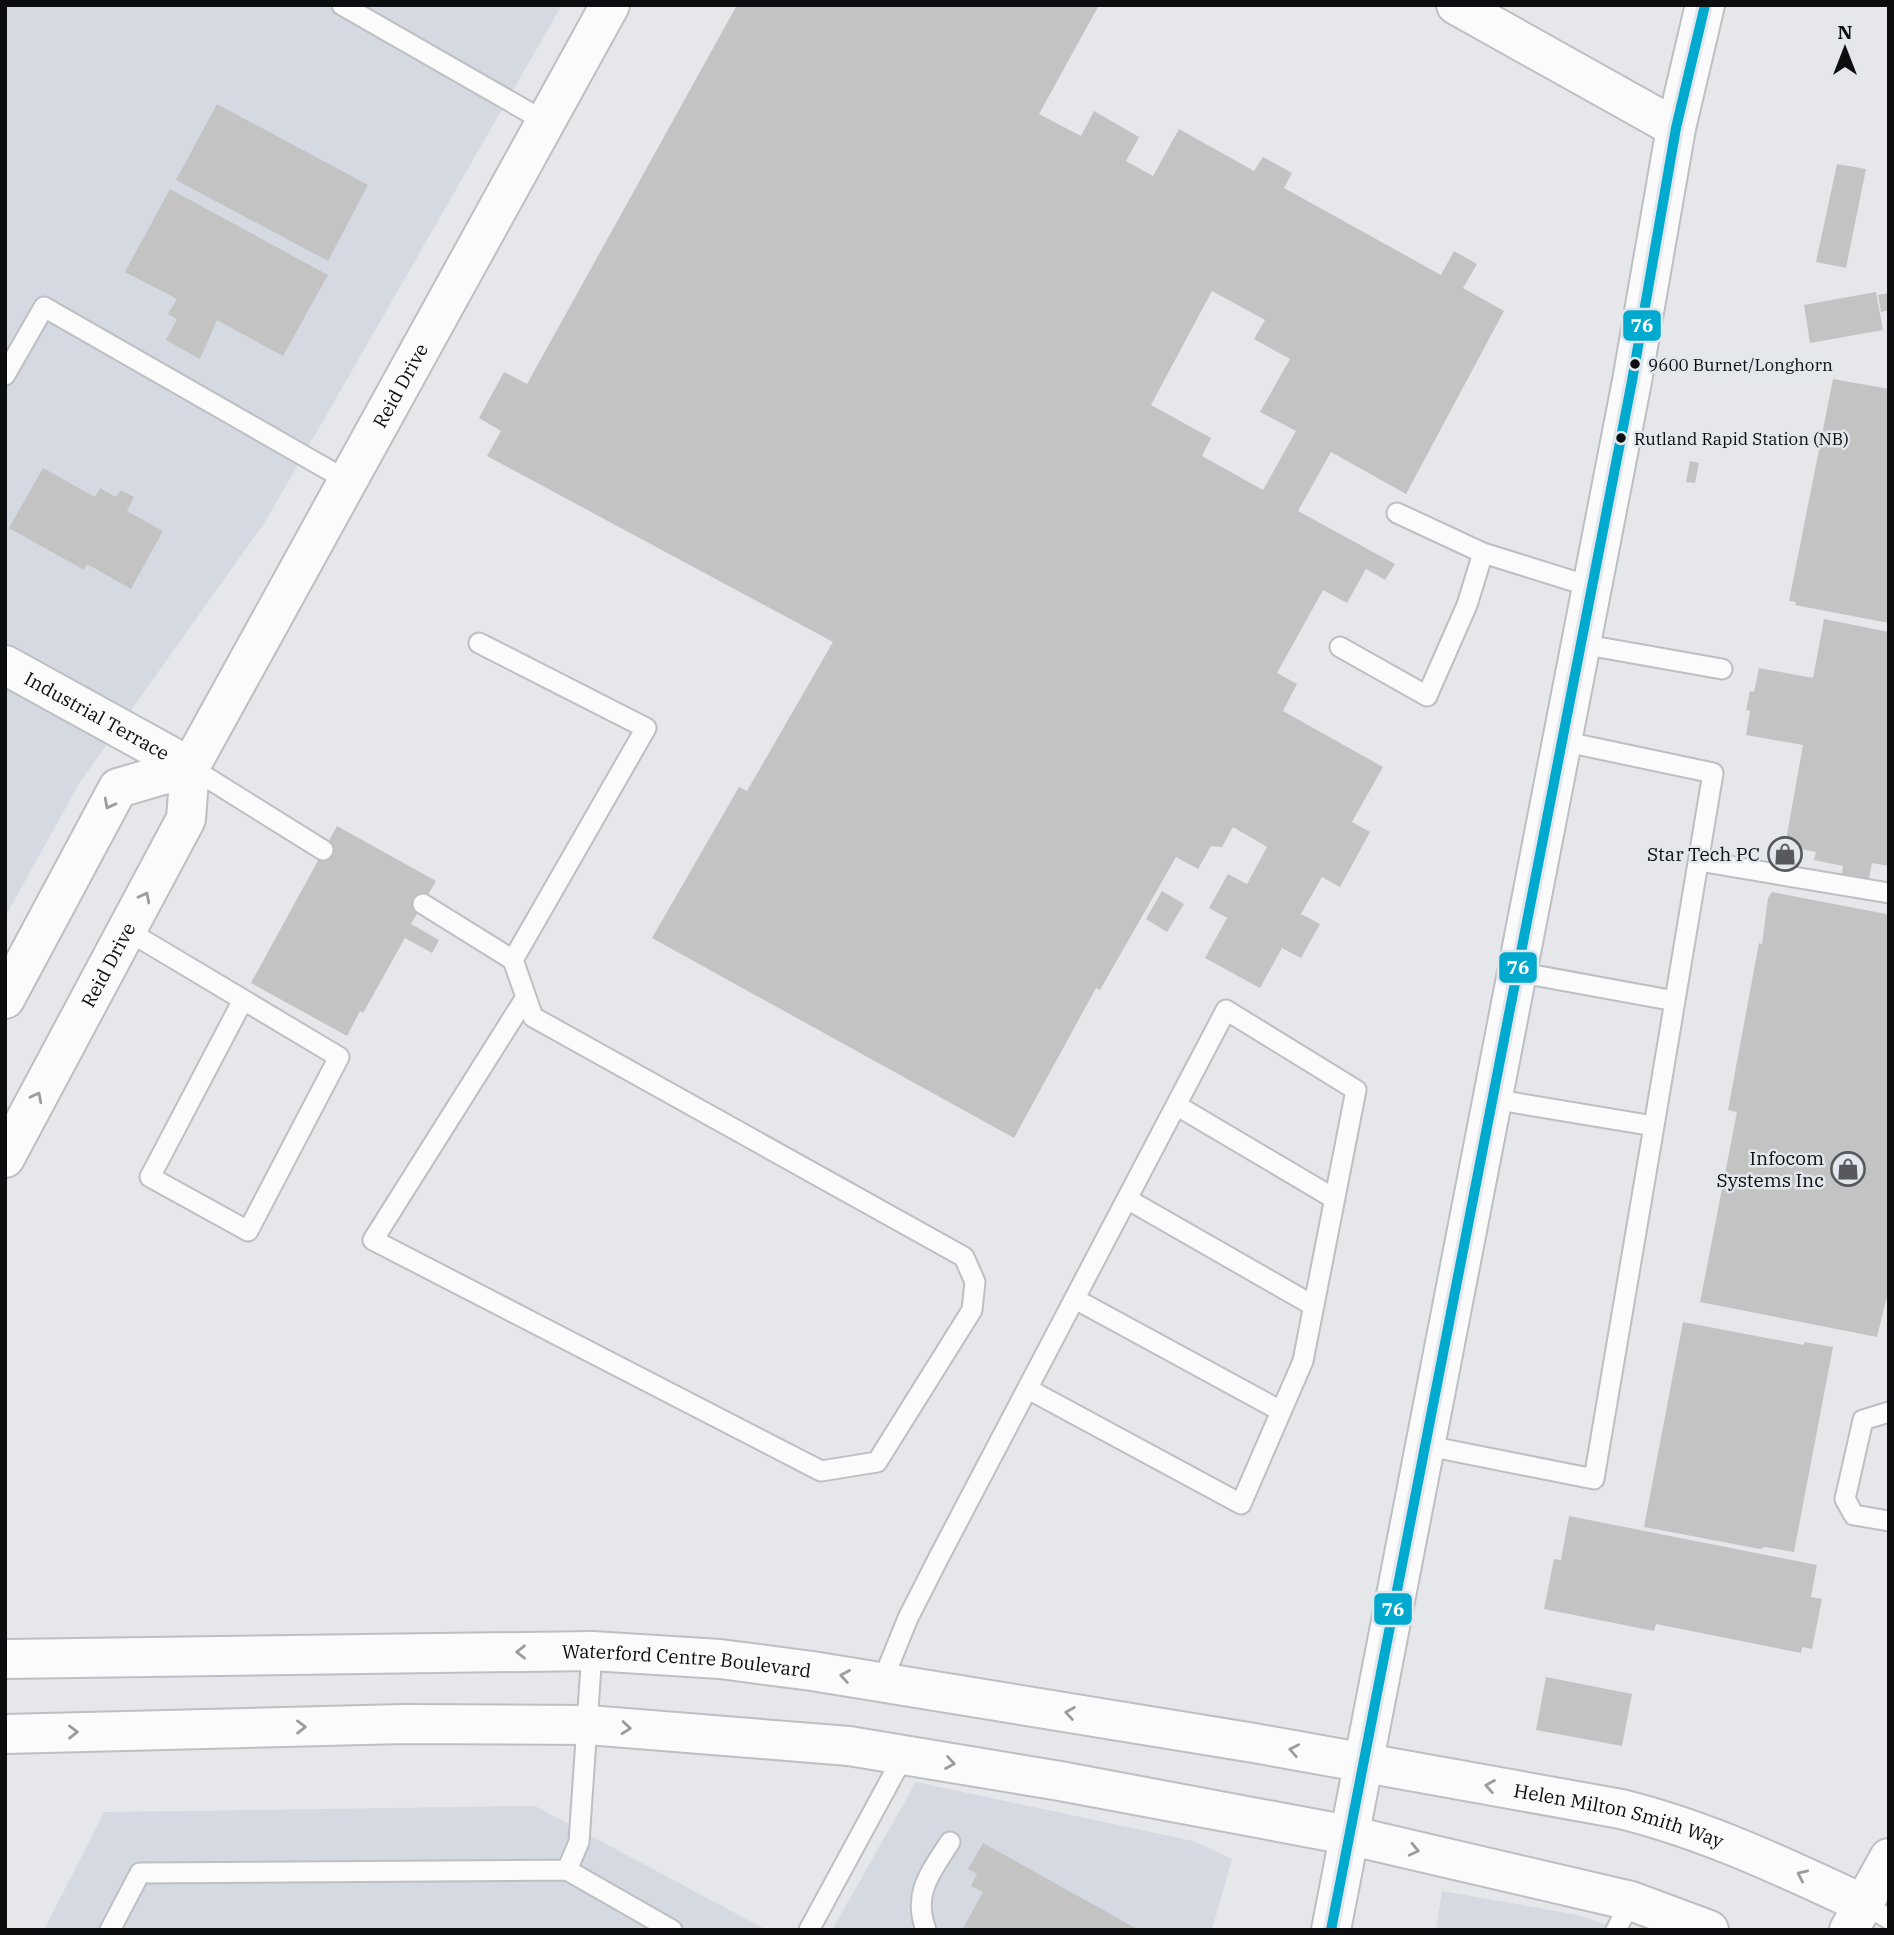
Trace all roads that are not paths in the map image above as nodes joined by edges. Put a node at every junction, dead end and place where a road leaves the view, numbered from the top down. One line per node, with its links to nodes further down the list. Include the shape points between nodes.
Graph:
1 (342, 5): 5 (lane)
2 (610, 5): 5 (street, Reid Drive)
3 (1456, 5): 6 (street)
4 (1705, 5): 6 (street)
5 (546, 122): 8 (street, Reid Drive)
6 (1676, 128): 11 (street)
7 (5, 375): 8 (lane, via 44,307)
8 (348, 481): 18 (street, Reid Drive)
9 (1397, 513): 10 (lane)
10 (1483, 553): 11 (lane); 14 (lane, via 1467,606 1427,696)
11 (1592, 587): 13 (street)
12 (479, 643): 24 (lane, via 646,728)
13 (1581, 644): 16 (lane); 17 (street)
14 (1340, 648)
15 (5, 665): 18 (street, Industrial Terrace)
16 (1722, 669)
17 (1562, 741): 20 (lane, via 1713,774); 25 (street)
18 (190, 767): 19 (lane); 23 (street, Reid Drive, one-way to 18, via 186,819); 27 (street, one-way to 27, via 118,788)
19 (323, 850)
20 (1699, 860): 21 (lane); 29 (lane)
21 (1889, 892)
22 (423, 904): 24 (lane)
23 (128, 931): 28 (lane); 33 (street, Reid Drive, one-way to 23)
24 (513, 960): 26 (lane)
25 (1517, 972): 29 (lane); 30 (street)
26 (526, 997): 26 (lane, via 533,1017 964,1257 975,1282 972,1310 877,1462 821,1471 373,1240)
27 (5, 999)
28 (243, 1000): 28 (lane, via 339,1057 248,1231 150,1177)
29 (1675, 1002): 32 (lane)
30 (1492, 1099): 32 (lane); 41 (street)
31 (1176, 1105): 34 (lane); 35 (lane); 35 (lane, via 1226,1010 1356,1090)
32 (1654, 1126): 41 (lane, via 1594,1479)
33 (5, 1158)
34 (1127, 1199): 36 (lane); 37 (lane)
35 (1335, 1199): 37 (lane)
36 (1074, 1299): 38 (lane); 39 (lane)
37 (1314, 1306): 39 (lane, via 1303,1360)
38 (1028, 1389): 39 (lane, via 1241,1504); 45 (lane, via 908,1618)
39 (1281, 1411)
40 (1889, 1412): 42 (lane, via 1863,1420 1845,1499 1854,1515)
41 (1423, 1445): 49 (street)
42 (1889, 1521)
43 (592, 1651): 44 (street, Waterford Centre Boulevard, one-way to 44); 45 (street, Waterford Centre Boulevard, one-way to 43, via 720,1659); 46 (lane)
44 (5, 1659)
45 (882, 1682): 49 (street, Waterford Centre Boulevard, one-way to 45)
46 (588, 1725): 47 (street, one-way to 46, via 404,1724); 48 (street, one-way to 48, via 849,1746); 53 (lane, via 579,1842)
47 (5, 1734)
48 (904, 1755): 50 (street, one-way to 50); 58 (lane)
49 (1361, 1763): 50 (street); 55 (street, Helen Milton Smith Way, one-way to 49, via 1746,1850 1667,1820)
50 (1348, 1835): 54 (street, one-way to 54); 60 (street)
51 (950, 1842): 59 (lane, via 923,1884 920,1914)
52 (1889, 1858): 55 (street)
53 (567, 1870): 56 (lane, via 140,1873); 57 (lane)
54 (1624, 1915): 61 (street)
55 (1867, 1918)
56 (110, 1930)
57 (672, 1930)
58 (809, 1930)
59 (926, 1930)
60 (1331, 1930)
61 (1709, 1930)

